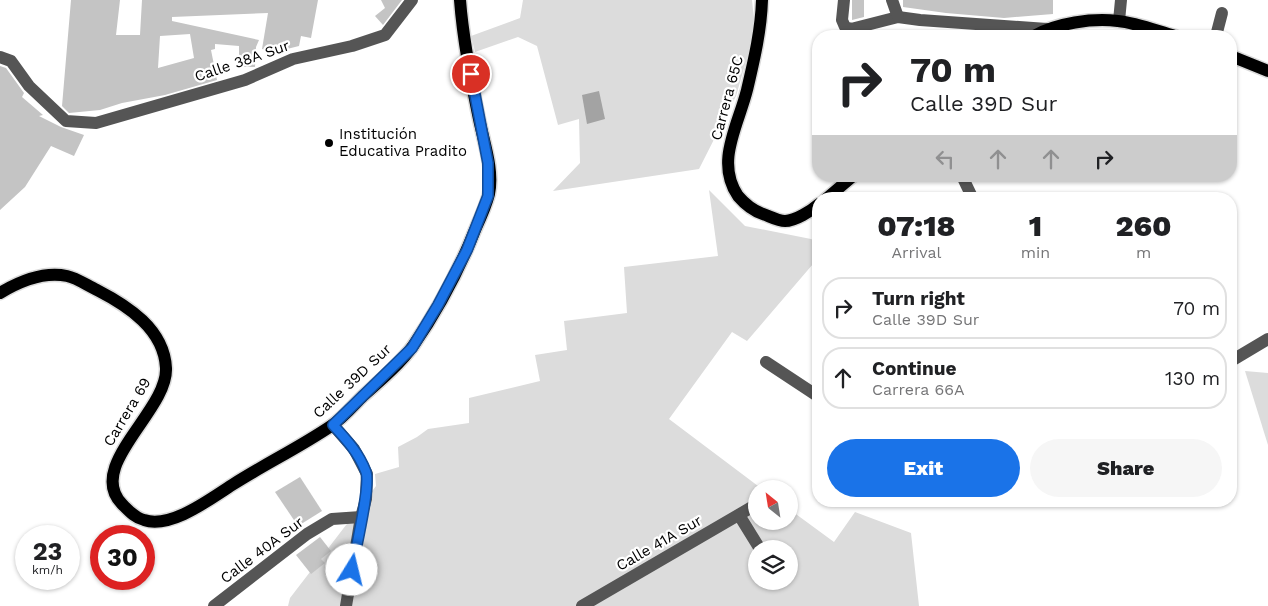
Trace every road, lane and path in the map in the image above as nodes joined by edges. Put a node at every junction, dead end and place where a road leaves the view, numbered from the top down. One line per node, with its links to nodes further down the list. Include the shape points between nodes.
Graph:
1 (412, 0): 13 (street, Calle 38A Sur, via 385,35 293,59 245,80 96,123 66,120 29,86 12,61)
2 (460, 0): 24 (main road, Calle 39D Sur, via 488,163 488,196 467,250 412,348)
3 (762, 0): 18 (main road, Carrera 65C, via 753,64 732,135 727,169 730,184 742,201 759,213 785,221)
4 (844, 0): 8 (street, via 842,20 851,29)
5 (892, 0): 8 (street)
6 (1121, 0): 9 (street)
7 (1222, 13): 12 (street)
8 (898, 16): 10 (street)
9 (1119, 21): 10 (main road); 11 (main road)
10 (1047, 29)
11 (1153, 30)
12 (1218, 30)
13 (0, 57)
14 (1237, 58): 15 (main road)
15 (1268, 71)
16 (846, 182): 17 (main road)
17 (834, 192)
18 (812, 209)
19 (0, 293): 28 (main road, Carrera 69, via 42,275 68,276 122,303 144,320 164,354 166,369 158,398 119,453 114,472 114,492)
20 (1268, 339): 21 (street)
21 (1237, 358)
22 (766, 362): 23 (street)
23 (812, 393)
24 (333, 425): 27 (street, via 354,449 367,474 366,500); 28 (main road, Calle 39D Sur, via 190,510 166,521 147,522)
25 (748, 510): 26 (street, Calle 41A Sur)
26 (739, 515): 29 (street); 32 (street, Calle 41A Sur)
27 (361, 517): 30 (street, Calle 40A Sur, via 332,520 307,534); 31 (street)
28 (136, 518)
29 (754, 540)
30 (214, 606)
31 (346, 606)
32 (582, 606)

